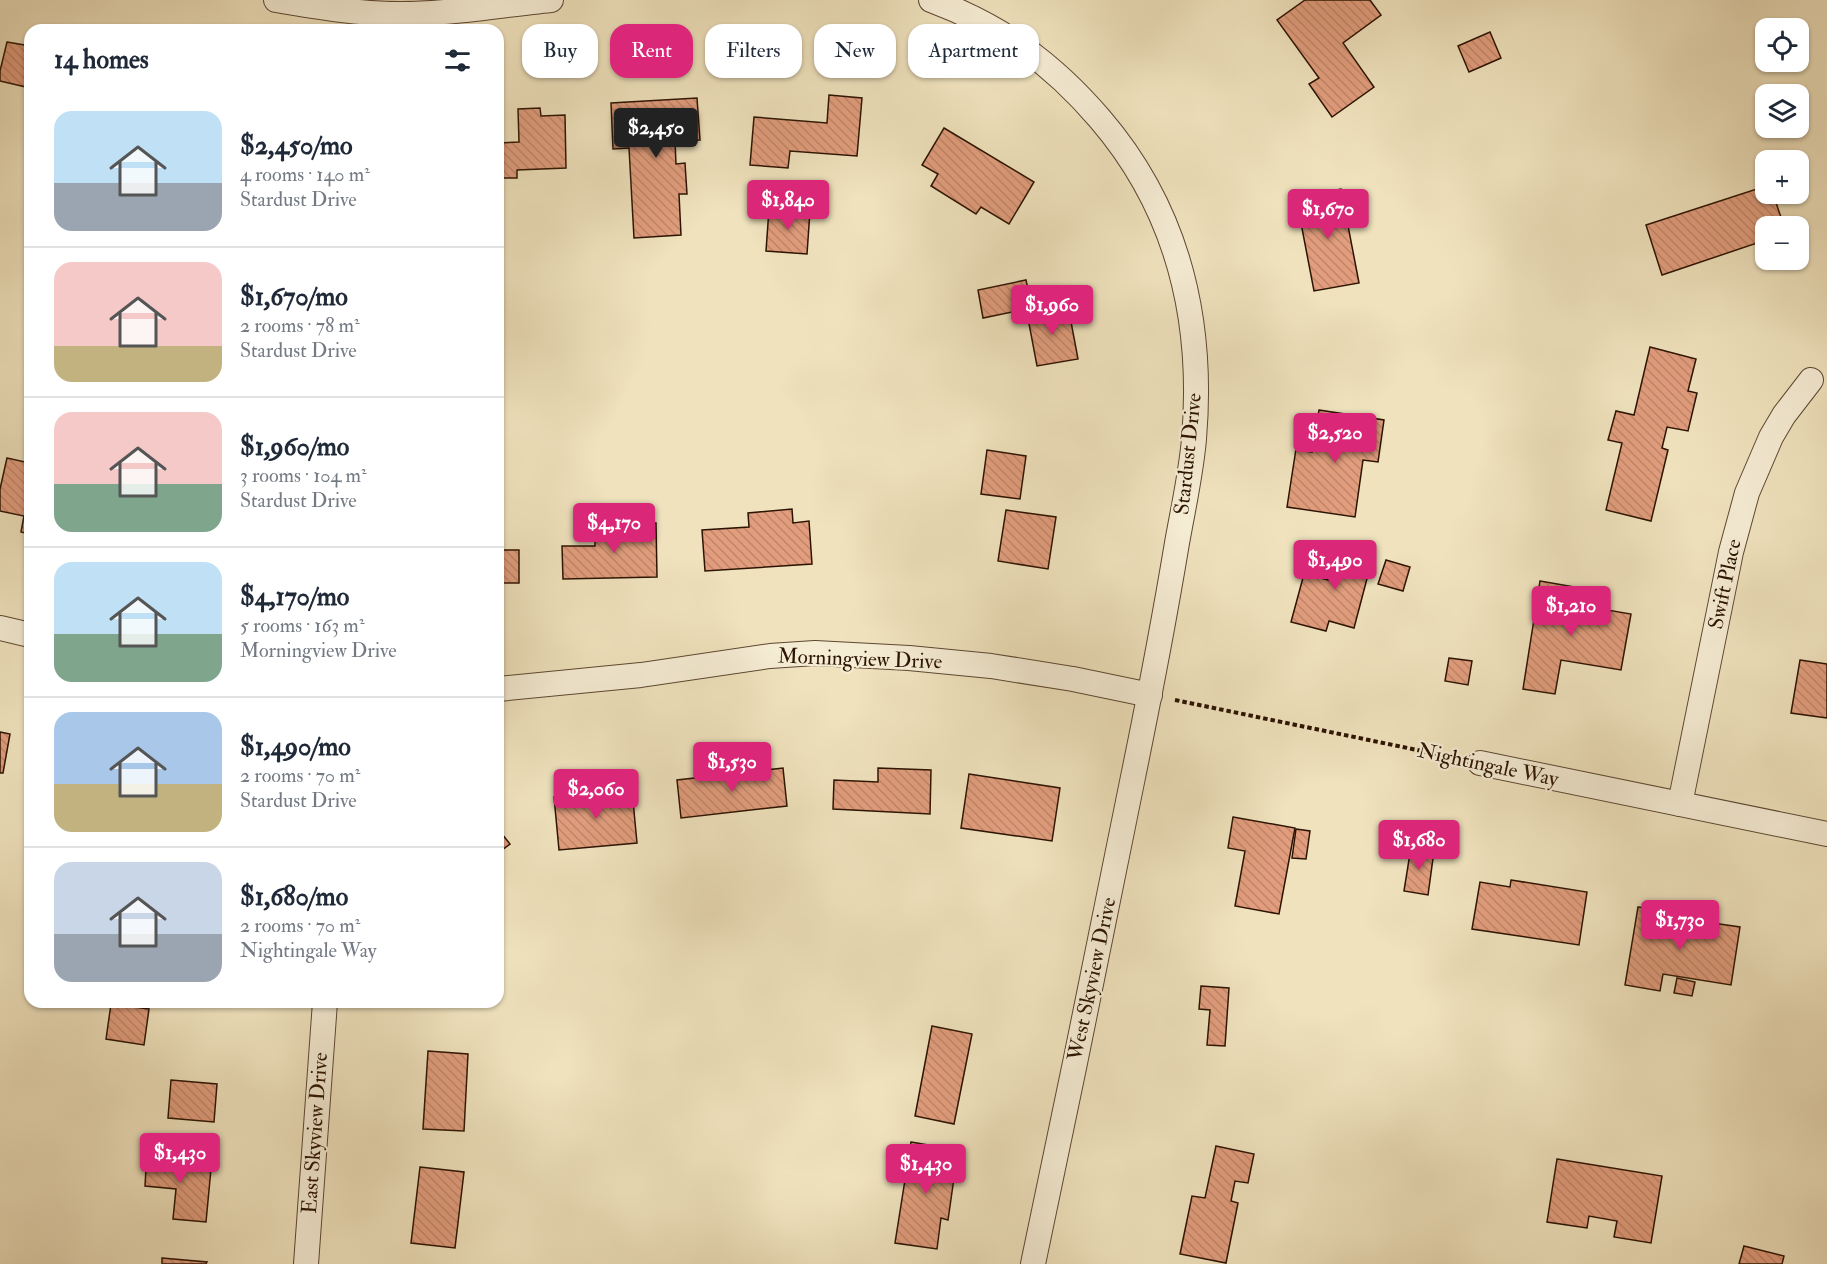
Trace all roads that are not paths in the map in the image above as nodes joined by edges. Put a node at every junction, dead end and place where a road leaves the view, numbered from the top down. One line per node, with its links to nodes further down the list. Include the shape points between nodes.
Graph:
1 (276, 0): 2 (street, via 338,11 398,14)
2 (551, 0)
3 (931, 0): 8 (street, Stardust Drive, via 1001,32 1056,73 1083,99 1135,165 1172,237 1184,278 1197,387 1194,442)
4 (1811, 380): 10 (street, Swift Place, via 1771,437 1747,493 1731,552)
5 (0, 628): 6 (street)
6 (24, 633)
7 (504, 688): 8 (street, Morningview Drive, via 815,653 991,666)
8 (1150, 695): 14 (street, West Skyview Drive)
9 (1480, 763): 10 (street, Nightingale Way)
10 (1680, 804): 11 (street, Nightingale Way)
11 (1827, 834)
12 (325, 1008): 13 (street, East Skyview Drive)
13 (306, 1264)
14 (1033, 1264)

